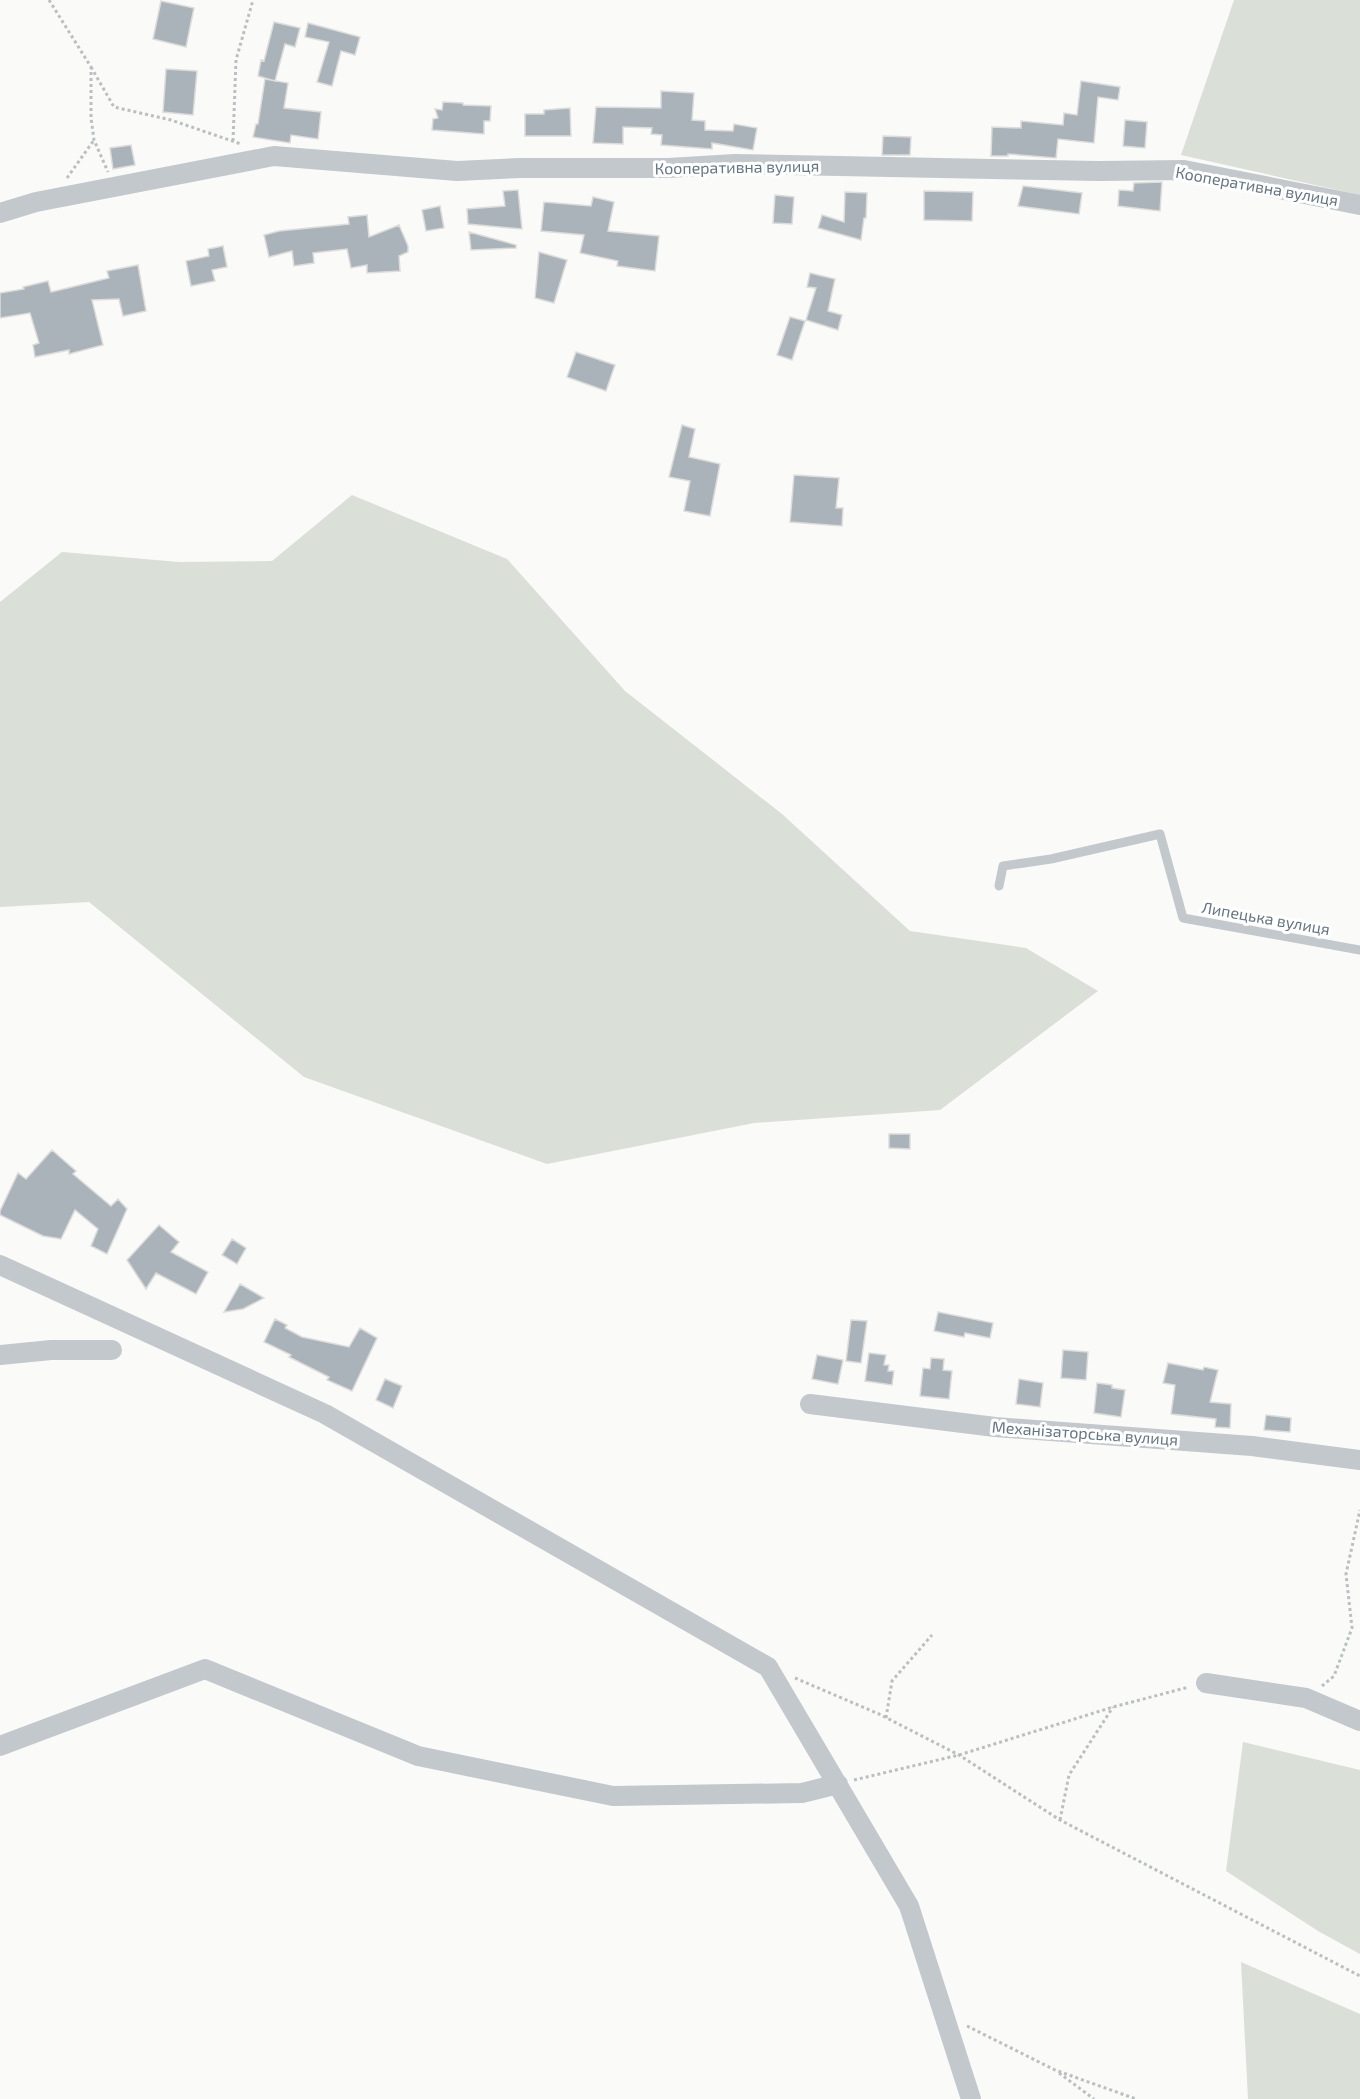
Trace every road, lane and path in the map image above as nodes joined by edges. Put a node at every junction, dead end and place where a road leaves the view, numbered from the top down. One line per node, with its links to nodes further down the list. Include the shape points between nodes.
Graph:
1 (49, 0): 3 (path)
2 (254, 0): 5 (path, via 236,60)
3 (91, 67): 4 (path); 5 (path, via 114,107 171,120)
4 (94, 140): 7 (path); 8 (path)
5 (233, 141): 6 (path)
6 (243, 145)
7 (114, 187): 8 (street, Кооперативна вулиця); 9 (street, Кооперативна вулиця, via 274,156 457,171 735,164 1184,170)
8 (52, 198): 10 (street, Кооперативна вулиця)
9 (1360, 204)
10 (0, 213)
11 (999, 886): 12 (lane, Липецька вулиця, via 1003,866 1160,834 1183,918)
12 (1360, 950)
13 (0, 1265): 20 (street, via 325,1414)
14 (112, 1350): 15 (street, via 51,1350)
15 (0, 1356)
16 (810, 1404): 17 (street, Механізаторська вулиця, via 995,1426 1252,1446)
17 (1360, 1460)
18 (1360, 1510): 22 (path, via 1347,1574 1352,1628 1334,1676)
19 (932, 1635): 24 (path, via 892,1681)
20 (768, 1667): 24 (path); 28 (street)
21 (1206, 1683): 22 (street); 23 (path)
22 (1306, 1698): 25 (street)
23 (1113, 1707): 27 (path); 29 (path, via 1069,1775)
24 (886, 1718): 27 (path)
25 (1360, 1721)
26 (0, 1746): 28 (street, via 205,1669 418,1756 613,1796 802,1793)
27 (959, 1755): 28 (path); 29 (path)
28 (838, 1784): 31 (street, via 909,1906)
29 (1060, 1820): 30 (path)
30 (1360, 1976)
31 (944, 2014): 32 (path); 33 (street)
32 (1055, 2070): 34 (path); 35 (path)
33 (971, 2099)
34 (1094, 2099)
35 (1136, 2099)

